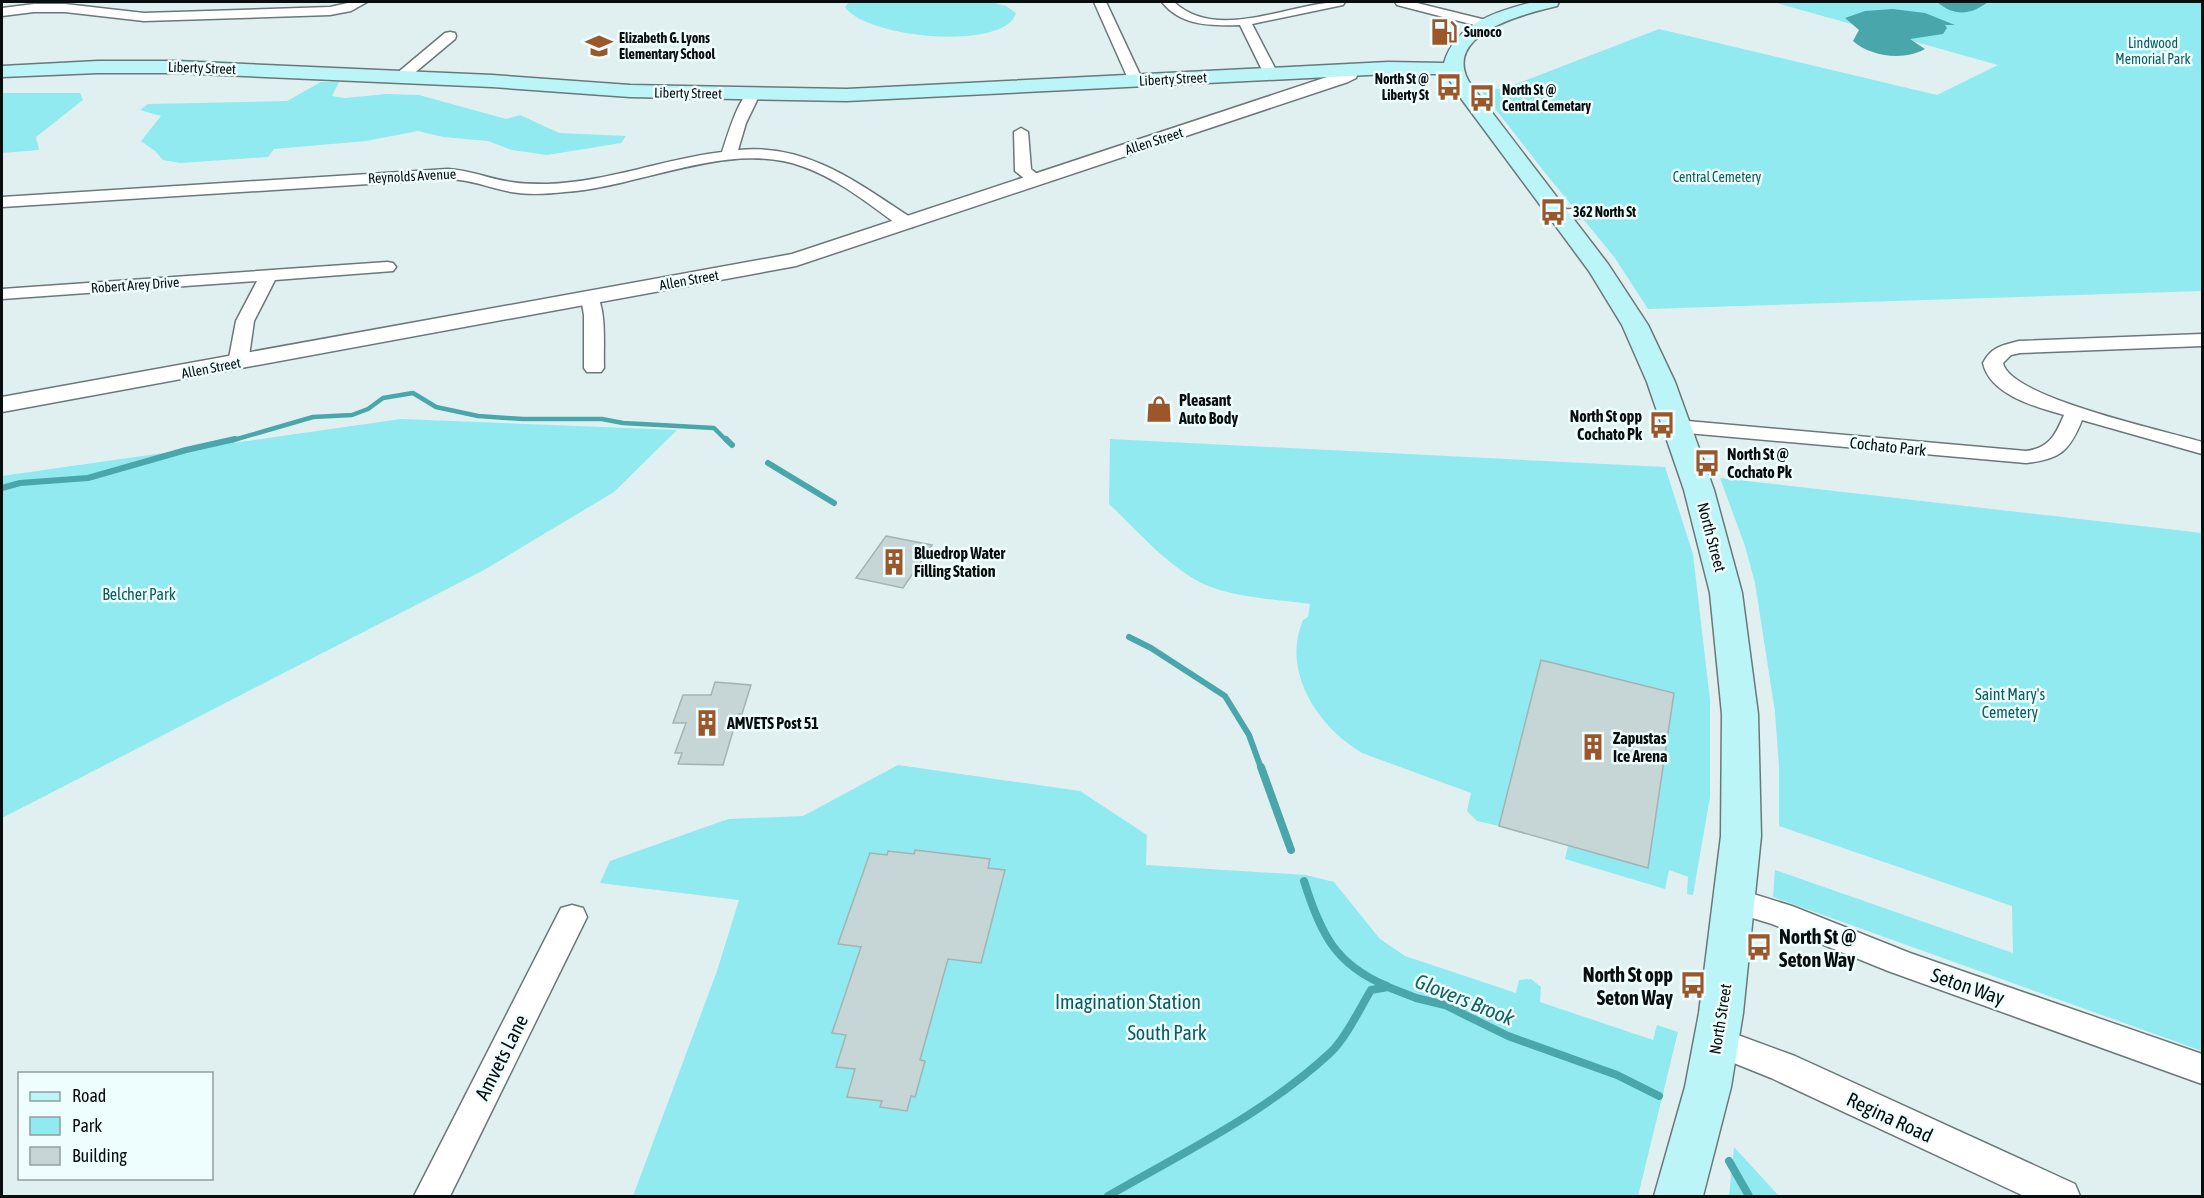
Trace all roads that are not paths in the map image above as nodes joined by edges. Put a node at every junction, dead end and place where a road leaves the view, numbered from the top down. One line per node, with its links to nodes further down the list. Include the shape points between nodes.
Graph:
1 (361, 2): 7 (street, via 330,11 167,16 120,16 65,8)
2 (1100, 2): 17 (street)
3 (1168, 2): 8 (street, via 1175,11 1190,17)
4 (1401, 2): 9 (street)
5 (1551, 2): 9 (main road)
6 (1328, 3): 8 (street, via 1283,16)
7 (2, 12)
8 (1244, 20): 15 (street)
9 (1486, 24): 11 (main road, via 1468,36)
10 (450, 36): 16 (street)
11 (1456, 59): 12 (main road, Liberty Street); 12 (main road, Liberty Street); 24 (main road, North Street, via 1464,89)
12 (1374, 68): 13 (main road, Liberty Street)
13 (1351, 70): 15 (main road, Liberty Street); 21 (street, Allen Street, via 1342,78)
14 (2, 72): 16 (main road, Liberty Street, via 154,66)
15 (1271, 74): 17 (main road, Liberty Street)
16 (400, 77): 18 (main road, Liberty Street, via 630,92)
17 (1136, 81): 18 (main road, Liberty Street, via 888,94)
18 (753, 94): 20 (street)
19 (1021, 132): 21 (street, via 1023,171)
20 (729, 155): 22 (street, Reynolds Avenue, via 572,188 512,187 472,175 448,174); 25 (street, Reynolds Avenue, via 763,154 806,162 831,173)
21 (1036, 180): 25 (street, Allen Street)
22 (2, 202)
23 (1599, 212): 24 (street)
24 (1559, 214): 35 (main road, North Street, via 1600,269 1635,326 1654,364)
25 (907, 223): 29 (street, Allen Street, via 786,262)
26 (387, 267): 27 (street, Robert Arey Drive)
27 (269, 275): 28 (street, Robert Arey Drive); 31 (street, via 245,321)
28 (2, 294)
29 (590, 298): 31 (street, Allen Street); 32 (street)
30 (2202, 340): 34 (street, via 2019,347 2004,350 1992,361 1996,374 2017,390)
31 (238, 363): 33 (street, Allen Street)
32 (594, 368)
33 (2, 405)
34 (2075, 412): 35 (street, Cochato Park, via 2058,448 2045,455 2026,457); 36 (street)
35 (1676, 426): 37 (main road, North Street, via 1716,548 1735,651 1742,772)
36 (2202, 448)
37 (1734, 900): 39 (main road, North Street); 40 (street, Seton Way)
38 (572, 918): 41 (street, Amvets Lane)
39 (1716, 1041): 42 (main road, North Street); 43 (street, Regina Road, via 1783,1067)
40 (2202, 1069)
41 (432, 1197)
42 (1679, 1197)
43 (2062, 1197)

